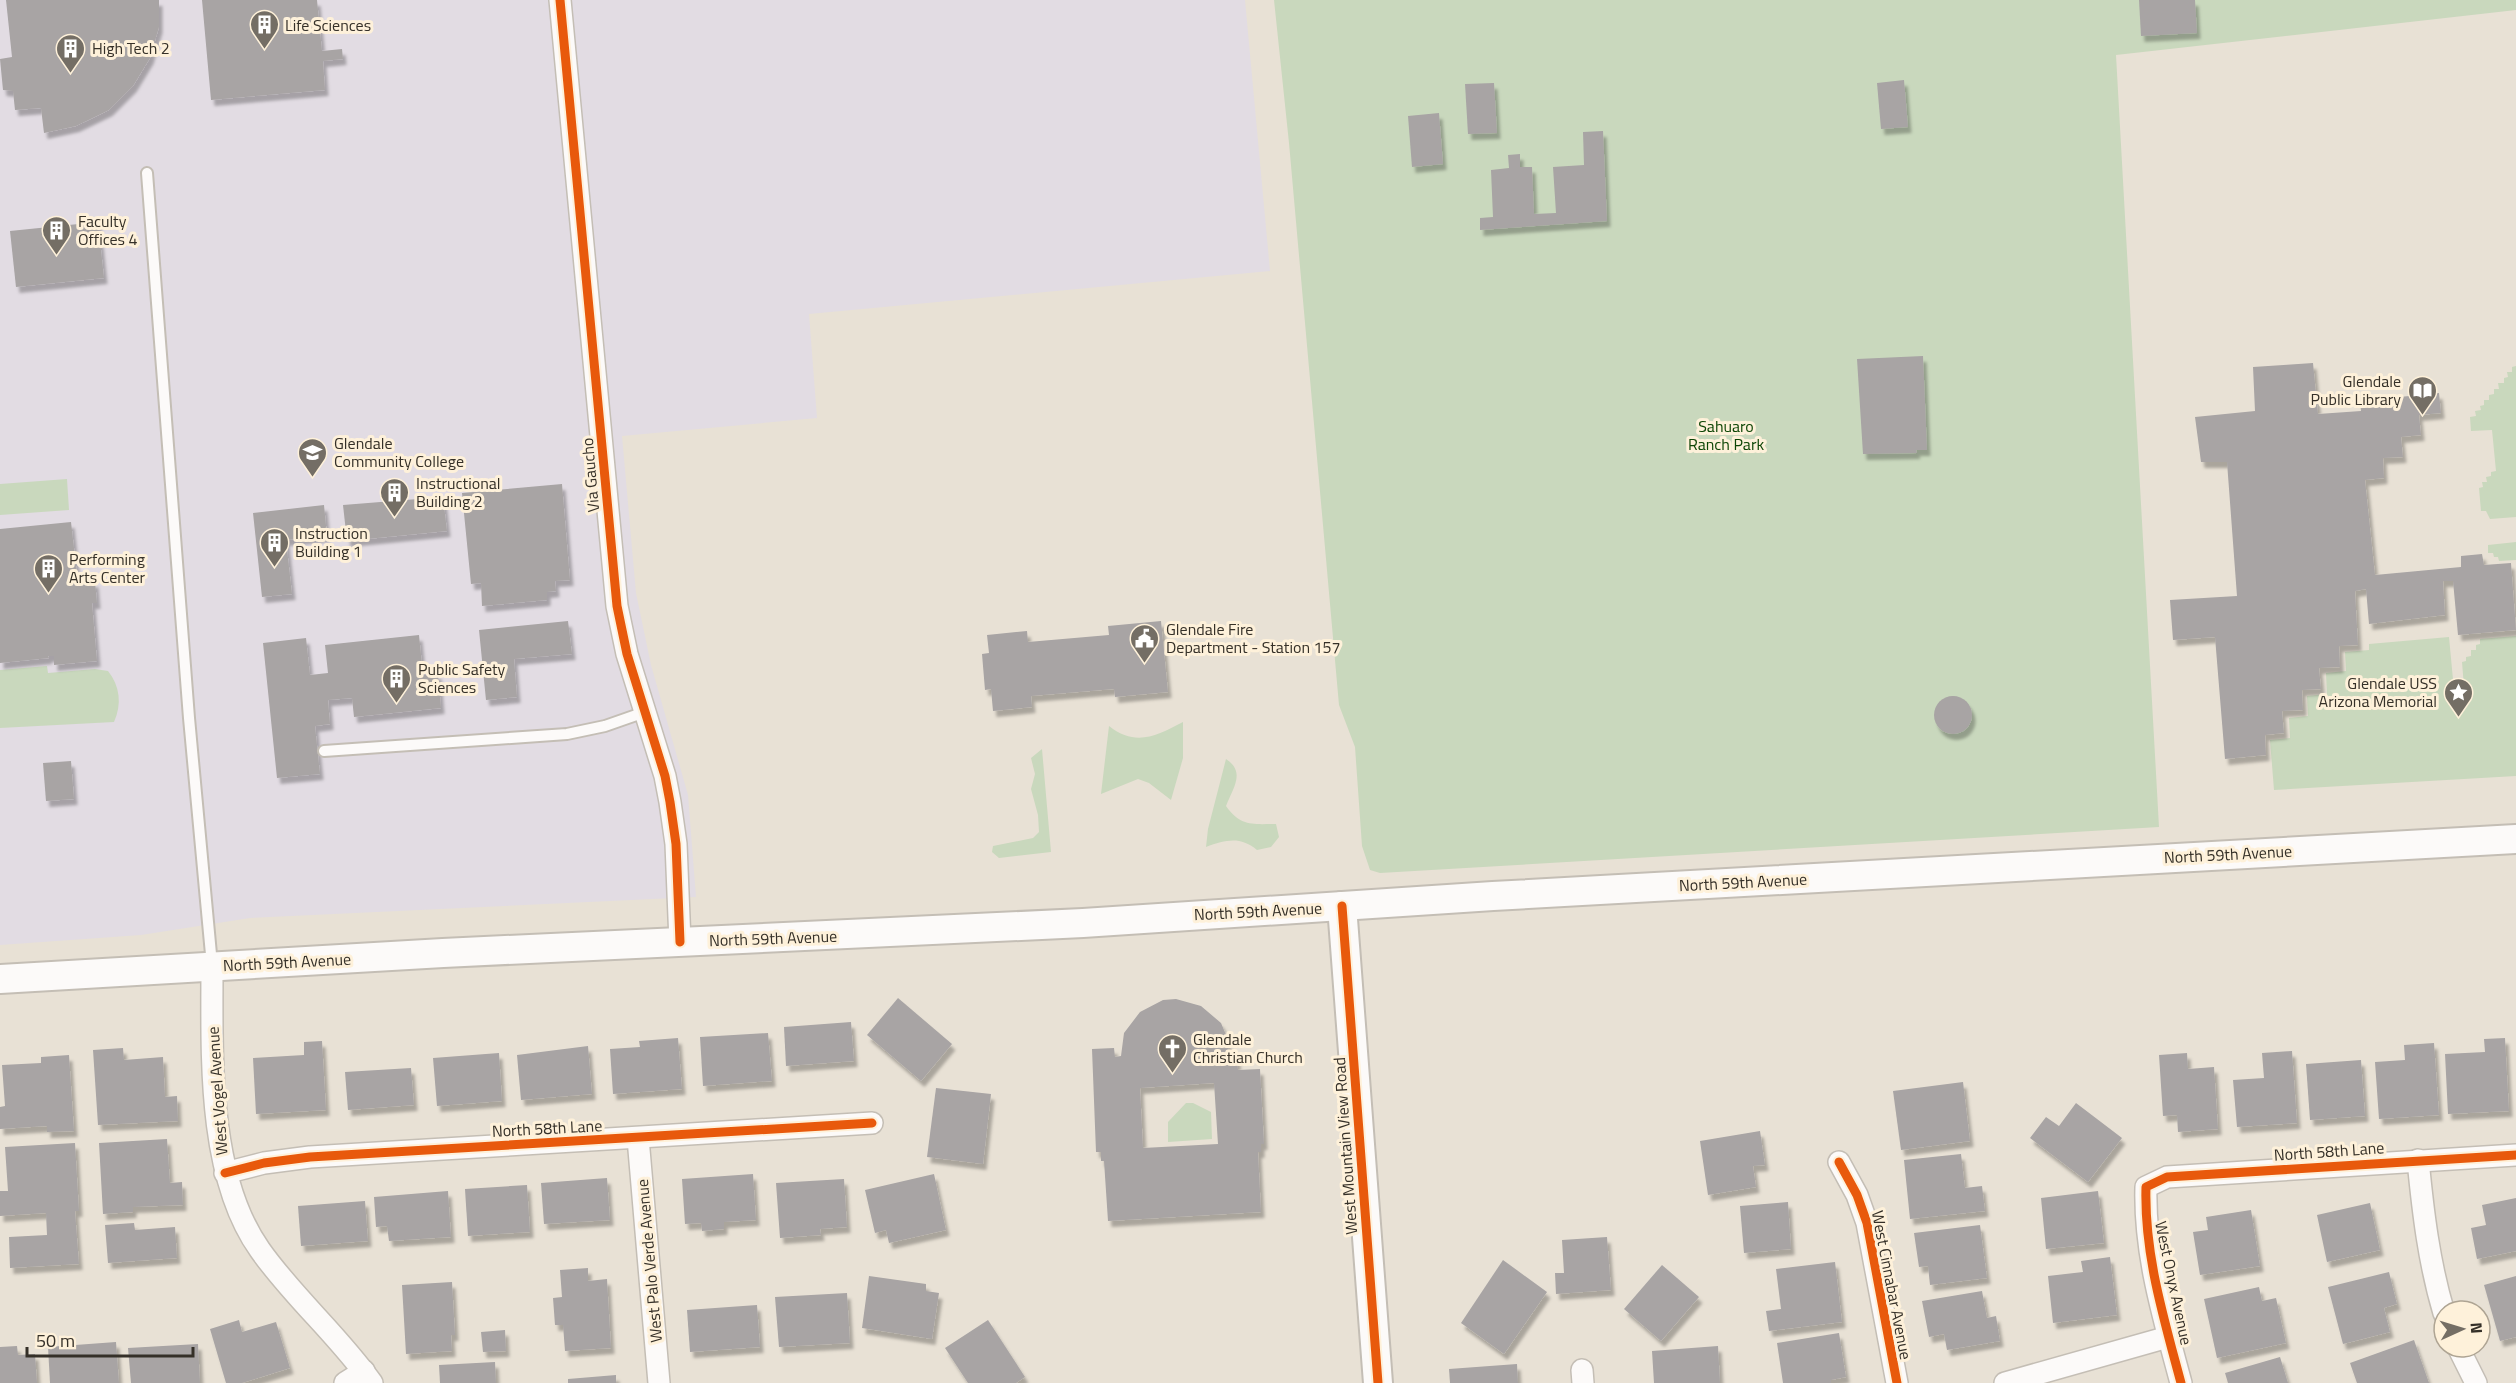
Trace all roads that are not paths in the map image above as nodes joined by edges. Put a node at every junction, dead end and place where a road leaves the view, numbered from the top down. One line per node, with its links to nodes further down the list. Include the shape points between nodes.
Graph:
1 (560, 0): 3 (street, Via Gaucho, via 617,606)
2 (147, 173): 8 (lane)
3 (645, 712): 4 (lane, via 567,734); 7 (street, Via Gaucho, via 670,802 677,853)
4 (324, 751)
5 (2516, 839): 6 (main road, North 59th Avenue)
6 (1342, 906): 7 (main road, North 59th Avenue); 23 (main road, West Mountain View Road)
7 (680, 942): 8 (main road, North 59th Avenue)
8 (212, 967): 9 (main road, North 59th Avenue); 15 (street, West Vogel Avenue, via 216,1092)
9 (0, 979)
10 (872, 1123): 11 (street, North 58th Lane)
11 (638, 1138): 15 (street, North 58th Lane, via 310,1157); 22 (street, West Palo Verde Avenue)
12 (2516, 1155): 13 (street, North 58th Lane)
13 (2418, 1160): 16 (street, North 58th Lane, via 2167,1177); 17 (street, via 2423,1221)
14 (1839, 1162): 24 (street, West Cinnabar Avenue, via 1867,1222)
15 (225, 1173): 20 (street, West Vogel Avenue, via 242,1219 260,1250)
16 (2146, 1187): 18 (street, West Onyx Avenue, via 2145,1216 2153,1272)
17 (2440, 1299)
18 (2168, 1337): 25 (street); 26 (street, West Onyx Avenue)
19 (2464, 1359): 27 (street)
20 (368, 1377): 21 (street)
21 (345, 1383)
22 (659, 1383)
23 (1378, 1383)
24 (1897, 1383)
25 (2005, 1383)
26 (2181, 1383)
27 (2475, 1383)

